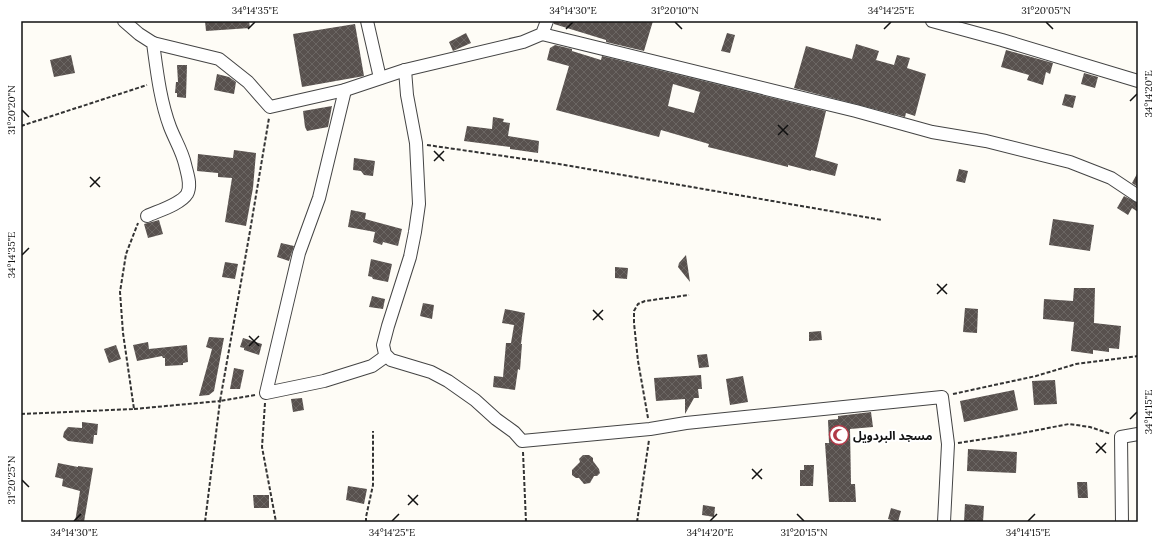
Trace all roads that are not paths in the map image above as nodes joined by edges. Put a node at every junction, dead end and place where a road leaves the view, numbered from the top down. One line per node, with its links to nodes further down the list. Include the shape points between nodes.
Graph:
1 (124, 21): 6 (street)
2 (367, 21): 8 (street)
3 (547, 21): 5 (street)
4 (932, 21): 9 (street)
5 (542, 34): 7 (street, via 522,42); 11 (street, via 932,132 986,141 1070,162 1111,178)
6 (153, 43): 10 (street, via 219,59 248,82 270,107); 12 (street, via 162,98 190,182 188,194 183,198)
7 (405, 70): 8 (street); 13 (street, via 416,143 419,204 410,257 383,345)
8 (380, 78): 10 (street)
9 (1138, 81)
10 (344, 90): 13 (street, via 319,198 299,252 266,393 372,366)
11 (1138, 196)
12 (147, 216)
13 (386, 356): 15 (street, via 448,380 522,441 942,397 948,444)
14 (1138, 434): 16 (street, via 1121,437)
15 (944, 522)
16 (1122, 522)

